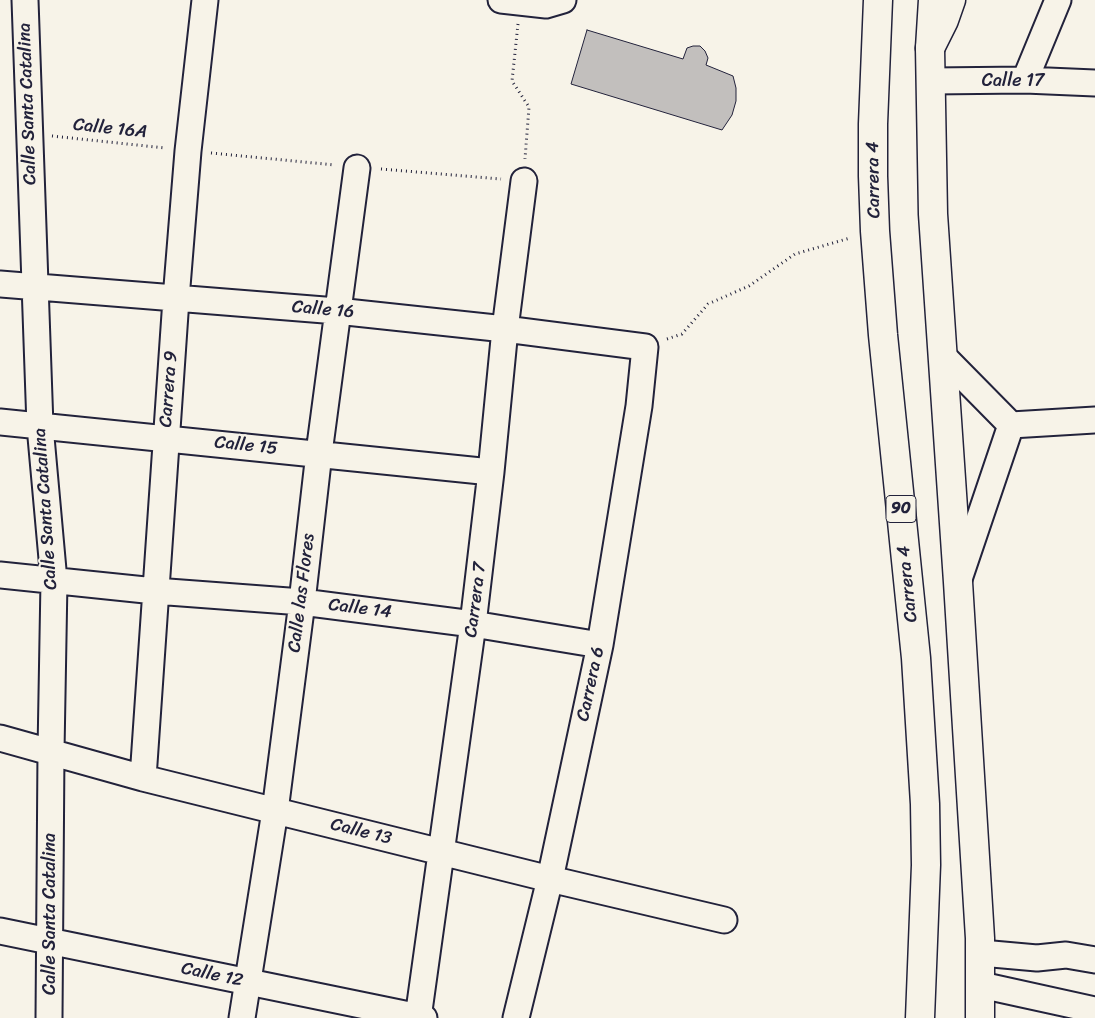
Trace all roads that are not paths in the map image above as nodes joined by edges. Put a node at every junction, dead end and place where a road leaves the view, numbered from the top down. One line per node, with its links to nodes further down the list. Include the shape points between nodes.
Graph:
1 (26, 0): 16 (street, Calle Santa Catalina)
2 (205, 0): 17 (street, Carrera 9)
3 (563, 0): 8 (street, via 546,5)
4 (878, 0): 55 (main road, Carrera 4 / 90, via 873,124 876,231 922,737 926,865)
5 (933, 0): 9 (main road)
6 (951, 0): 9 (main road)
7 (1058, 0): 10 (street)
8 (511, 2)
9 (930, 48): 11 (main road)
10 (1025, 80): 11 (street, Calle 17); 12 (street, Calle 17)
11 (931, 81): 21 (main road, via 933,214)
12 (1095, 83)
13 (357, 168): 18 (street, Calle las Flores)
14 (524, 181): 19 (street, Carrera 7)
15 (0, 284): 16 (street, Calle 16)
16 (34, 287): 17 (street, Calle 16); 24 (street, Calle Santa Catalina)
17 (176, 299): 18 (street, Calle 16); 26 (street, Carrera 9)
18 (337, 311): 19 (street, Calle 16); 27 (street, Calle las Flores)
19 (505, 329): 20 (street, Calle 16); 28 (street, Carrera 7)
20 (645, 347): 35 (street, Carrera 6, via 639,406)
21 (943, 356): 25 (street); 31 (main road)
22 (1095, 420): 25 (street)
23 (0, 422): 24 (street, Calle 15)
24 (40, 426): 26 (street, Calle 15); 30 (street, Calle Santa Catalina)
25 (1011, 426): 31 (street)
26 (166, 438): 27 (street, Calle 15); 32 (street, Carrera 9)
27 (319, 453): 28 (street, Calle 15); 33 (street, Calle las Flores)
28 (491, 472): 34 (street, Carrera 7)
29 (0, 576): 30 (street, Calle 14)
30 (54, 581): 32 (street, Calle 14); 37 (street, Calle Santa Catalina)
31 (958, 582): 45 (main road)
32 (155, 591): 33 (street, Calle 14); 38 (street, Carrera 9)
33 (302, 602): 34 (street, Calle 14); 39 (street, Calle las Flores)
34 (473, 624): 35 (street, Calle 14); 40 (street, Carrera 7)
35 (600, 645): 41 (street, Carrera 6)
36 (0, 738): 37 (street, Calle 13)
37 (51, 751): 38 (street, Calle 13); 44 (street, Calle Santa Catalina)
38 (144, 778): 39 (street, Calle 13)
39 (275, 811): 40 (street, Calle 13); 47 (street, Calle las Flores)
40 (440, 851): 41 (street, Calle 13); 53 (street, Carrera 7)
41 (550, 880): 42 (street, Calle 13); 54 (street, Carrera 6)
42 (724, 920)
43 (0, 931): 44 (street, Calle 12)
44 (50, 941): 47 (street, Calle 12); 51 (street, Calle Santa Catalina)
45 (980, 945): 46 (street, via 1037,958 1066,955); 48 (main road)
46 (1095, 960)
47 (247, 982): 52 (street, Calle las Flores); 53 (street, Calle 12)
48 (981, 985): 49 (street); 56 (main road)
49 (1041, 1008): 50 (street)
50 (1095, 1010)
51 (49, 1018)
52 (242, 1018)
53 (420, 1018)
54 (516, 1018)
55 (920, 1018)
56 (980, 1018)

